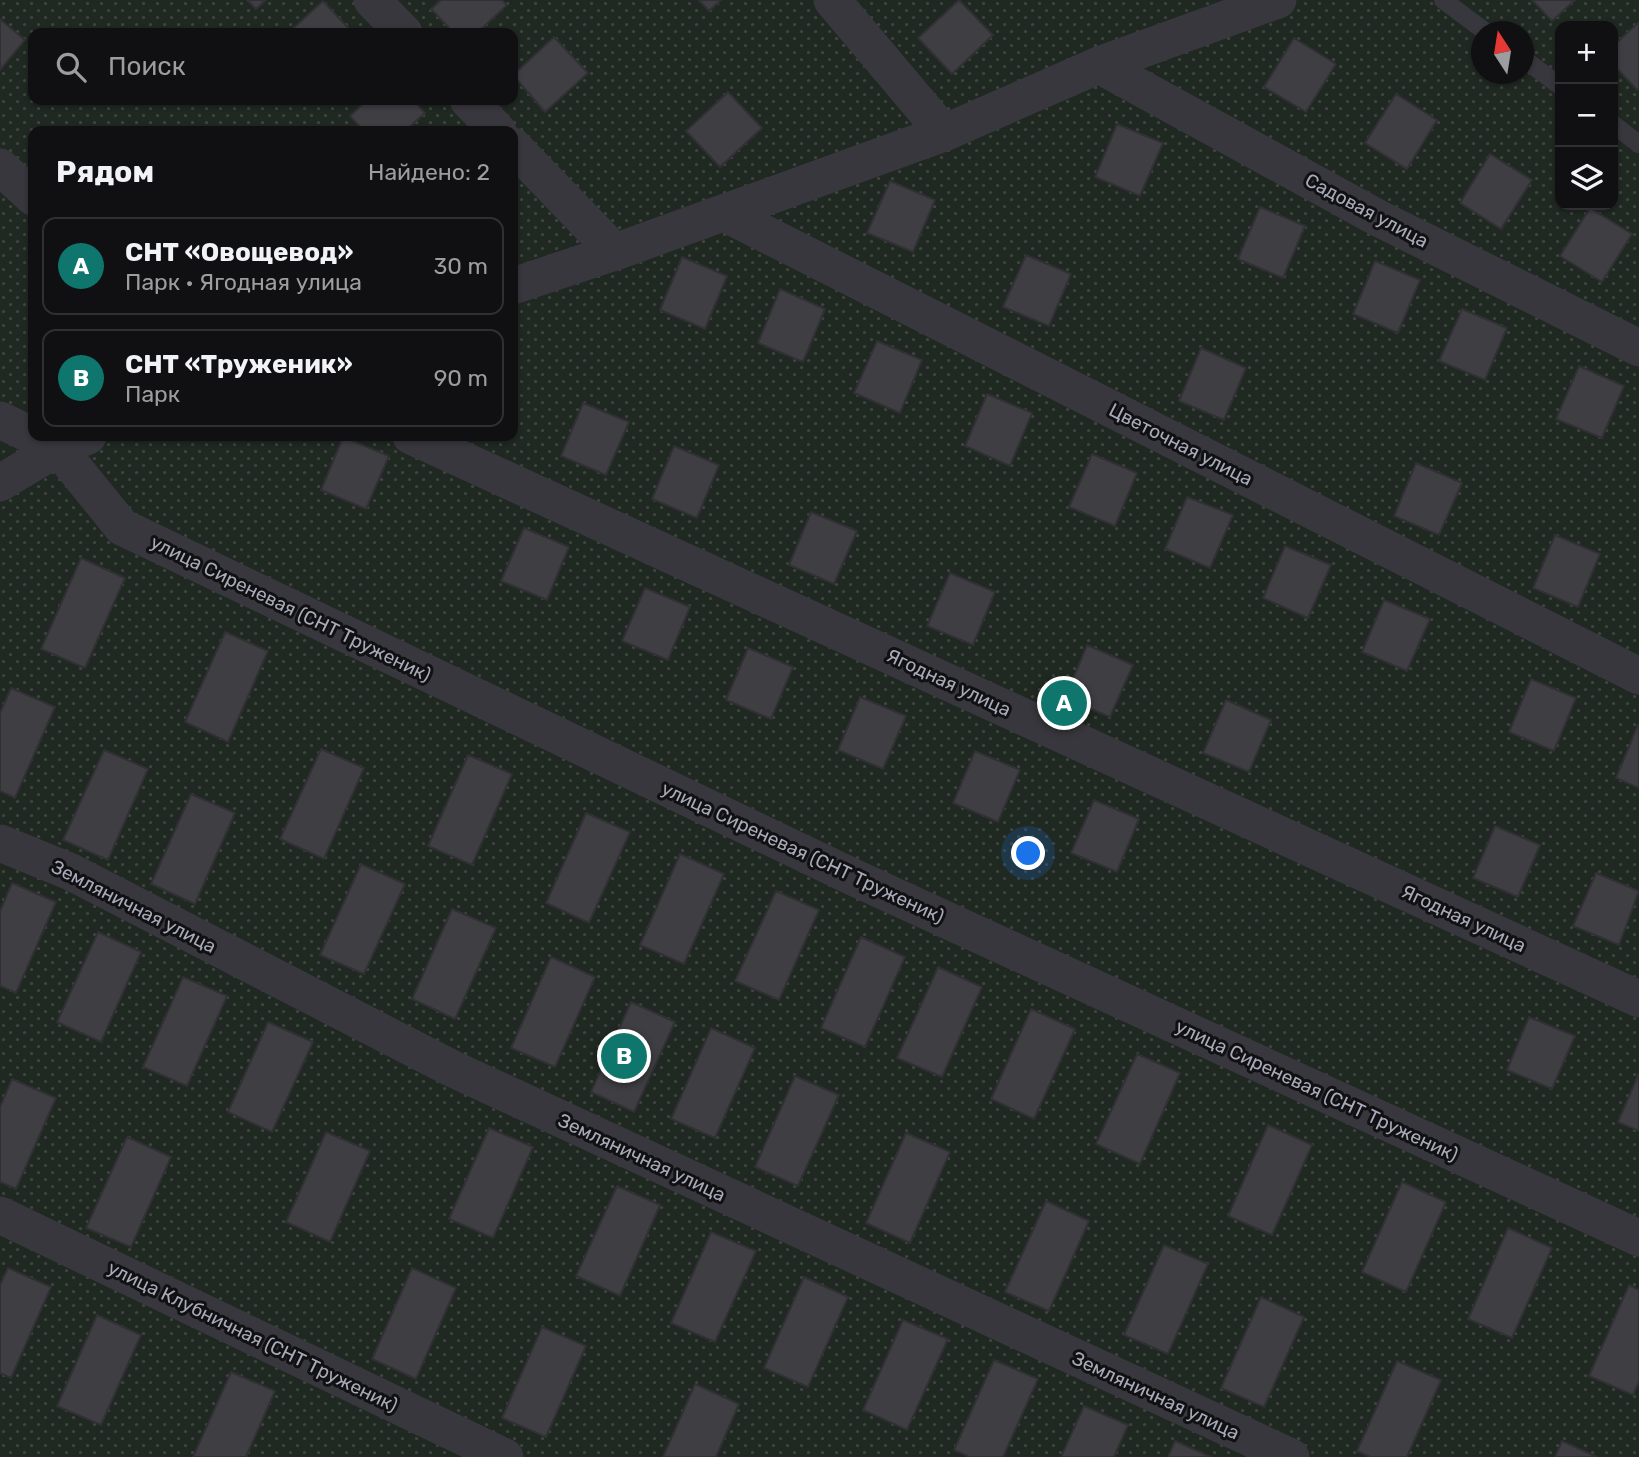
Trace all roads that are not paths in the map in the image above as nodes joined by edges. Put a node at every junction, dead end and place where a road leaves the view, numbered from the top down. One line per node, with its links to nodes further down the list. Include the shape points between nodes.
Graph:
1 (372, 0): 6 (street)
2 (832, 0): 13 (street)
3 (1278, 0): 7 (street)
4 (1443, 0): 5 (lane)
5 (1471, 21)
6 (399, 28)
7 (1099, 65): 13 (street); 21 (street, Садовая улица, via 1378,218)
8 (1534, 66): 9 (lane)
9 (1557, 84)
10 (473, 105): 11 (street)
11 (493, 126)
12 (1618, 128): 14 (lane)
13 (944, 133): 18 (street)
14 (1639, 144)
15 (518, 151): 19 (street)
16 (0, 167): 17 (street)
17 (28, 192)
18 (724, 213): 19 (street); 27 (street, Цветочная улица)
19 (615, 253): 20 (street)
20 (518, 284)
21 (1639, 348)
22 (0, 420): 23 (street, улица Сиреневая (СНТ Труженик))
23 (28, 428)
24 (422, 441): 29 (street, Ягодная улица)
25 (73, 442): 26 (street); 31 (street, улица Сиреневая (СНТ Труженик), via 122,527 855,878)
26 (0, 483)
27 (1639, 676)
28 (0, 843): 33 (street, Земляничная улица, via 71,872 451,1068)
29 (1639, 999)
30 (0, 1215): 32 (street, улица Клубничная (СНТ Труженик))
31 (1639, 1238)
32 (505, 1457)
33 (1291, 1457)

